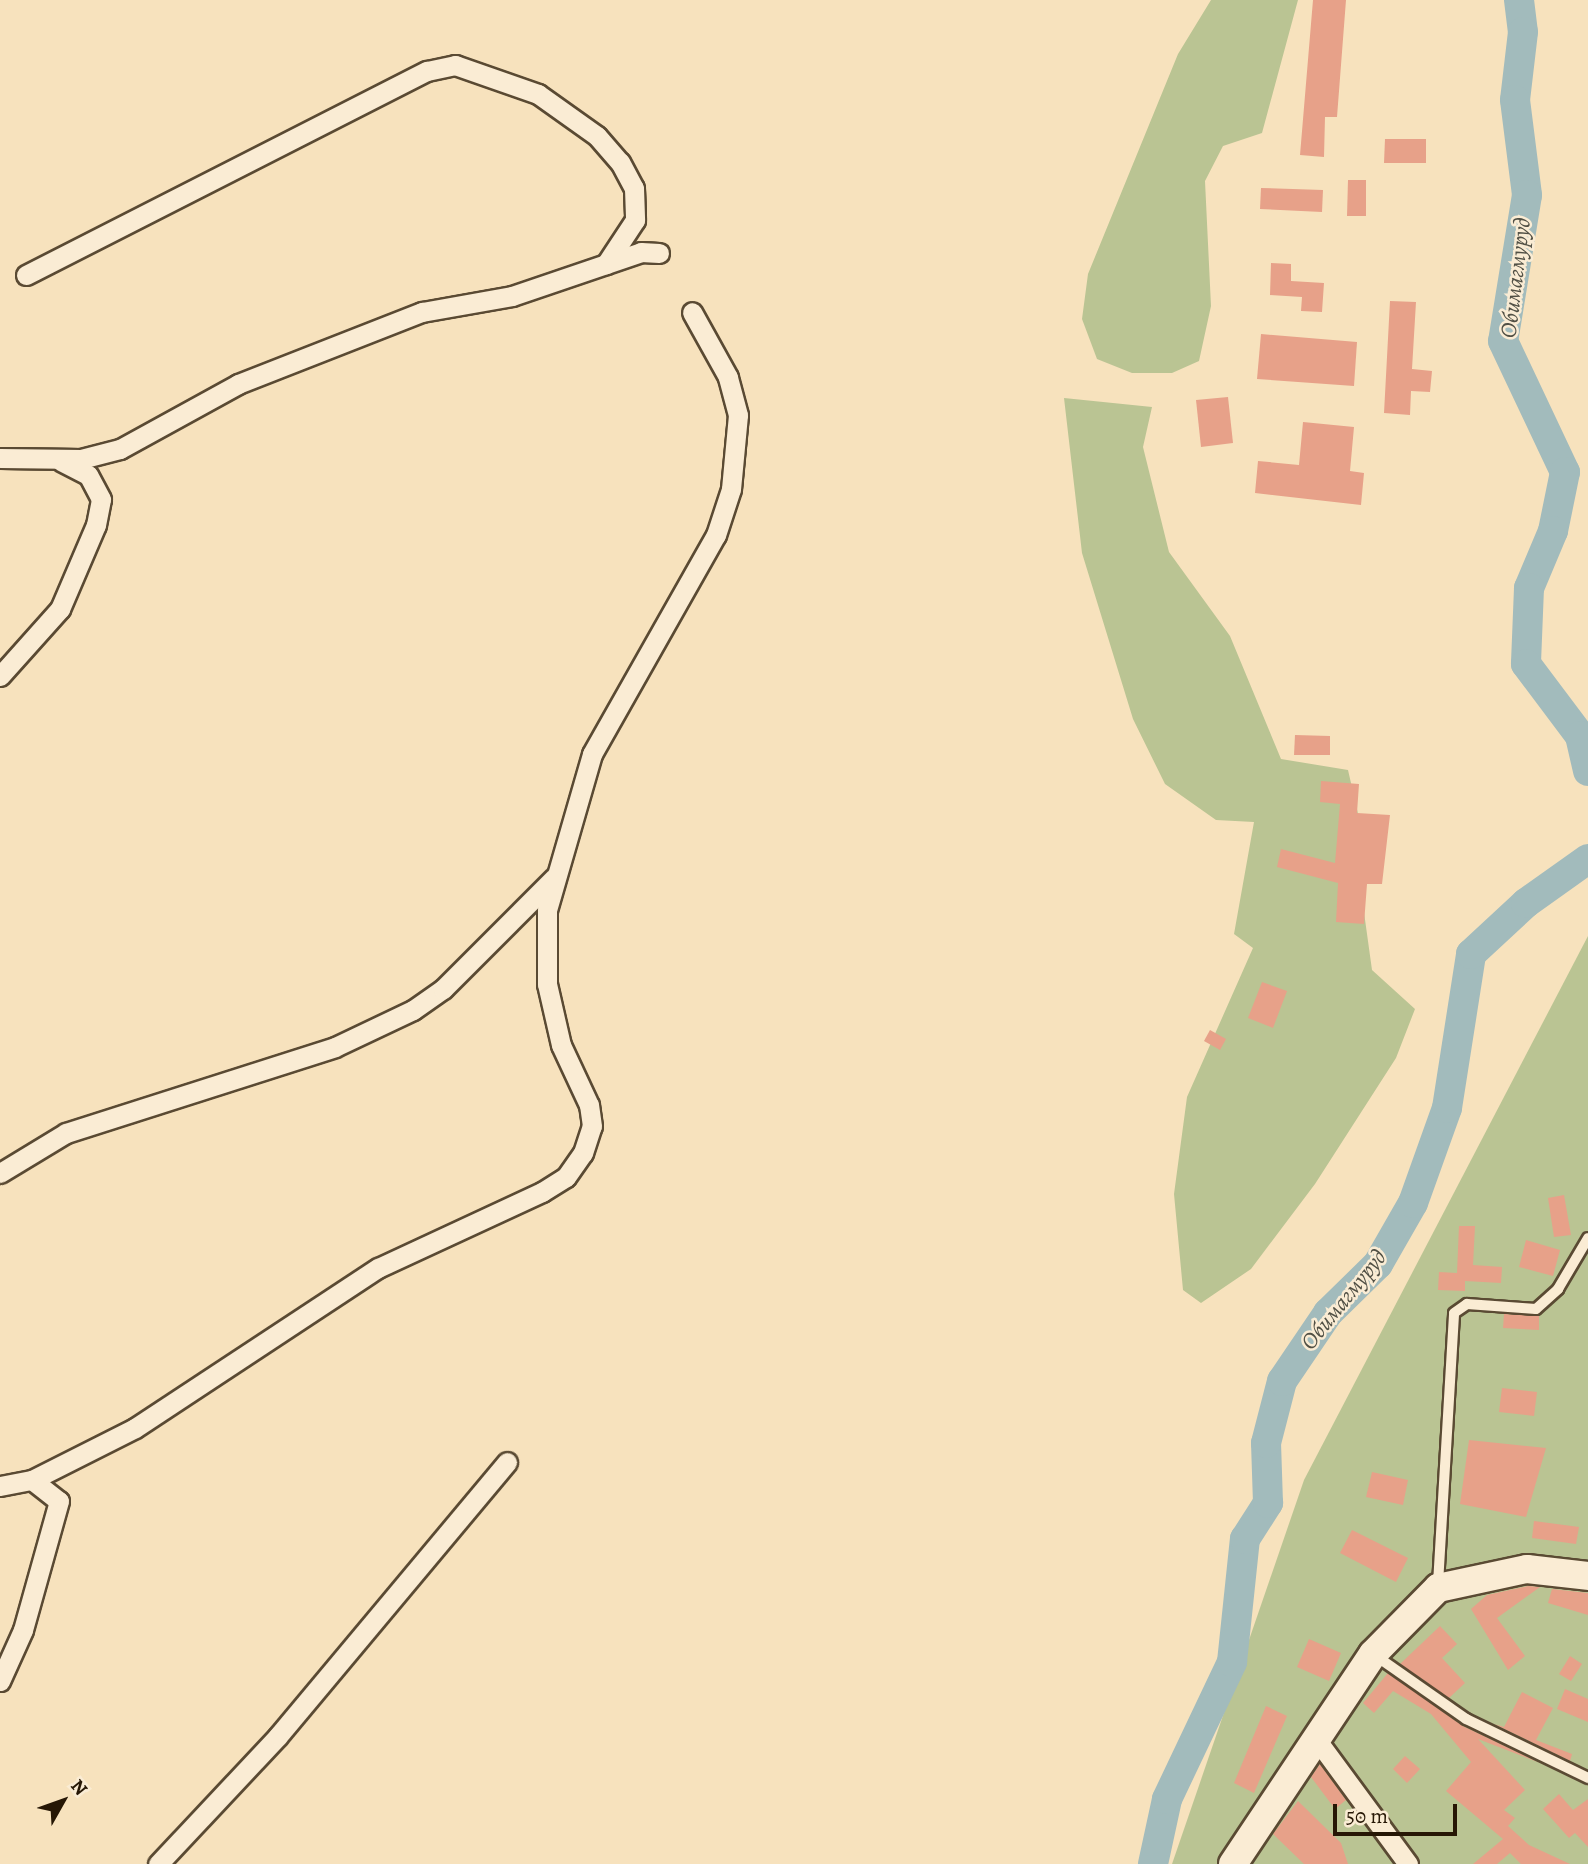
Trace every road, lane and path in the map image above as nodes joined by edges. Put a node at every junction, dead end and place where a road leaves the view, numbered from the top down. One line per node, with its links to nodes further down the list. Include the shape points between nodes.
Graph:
1 (659, 253): 2 (street)
2 (606, 264): 3 (street, via 635,220 634,188 620,162 597,136 538,94 455,65 427,71); 6 (street, via 512,296 422,312 238,384 120,449)
3 (26, 275)
4 (692, 312): 8 (street, via 728,377 738,415 731,489 716,535 592,754)
5 (0, 458): 6 (street)
6 (57, 459): 7 (street, via 88,475 101,499 96,525 60,609)
7 (0, 676)
8 (555, 877): 9 (street, via 443,989 413,1010 335,1047 66,1133); 12 (street, via 547,910 547,984 561,1045 592,1126 566,1177 378,1268 135,1428)
9 (0, 1173)
10 (1588, 1238): 15 (lane, via 1558,1289 1536,1309 1467,1304 1454,1313)
11 (507, 1462): 20 (street, via 278,1737)
12 (32, 1480): 13 (street); 17 (street, via 55,1491 58,1515 23,1630)
13 (0, 1486)
14 (1588, 1576): 15 (street, via 1527,1569)
15 (1438, 1588): 16 (street)
16 (1373, 1654): 18 (street); 19 (lane, via 1466,1719)
17 (0, 1681)
18 (1314, 1736): 21 (street); 22 (street)
19 (1588, 1778)
20 (158, 1864)
21 (1233, 1864)
22 (1408, 1864)

